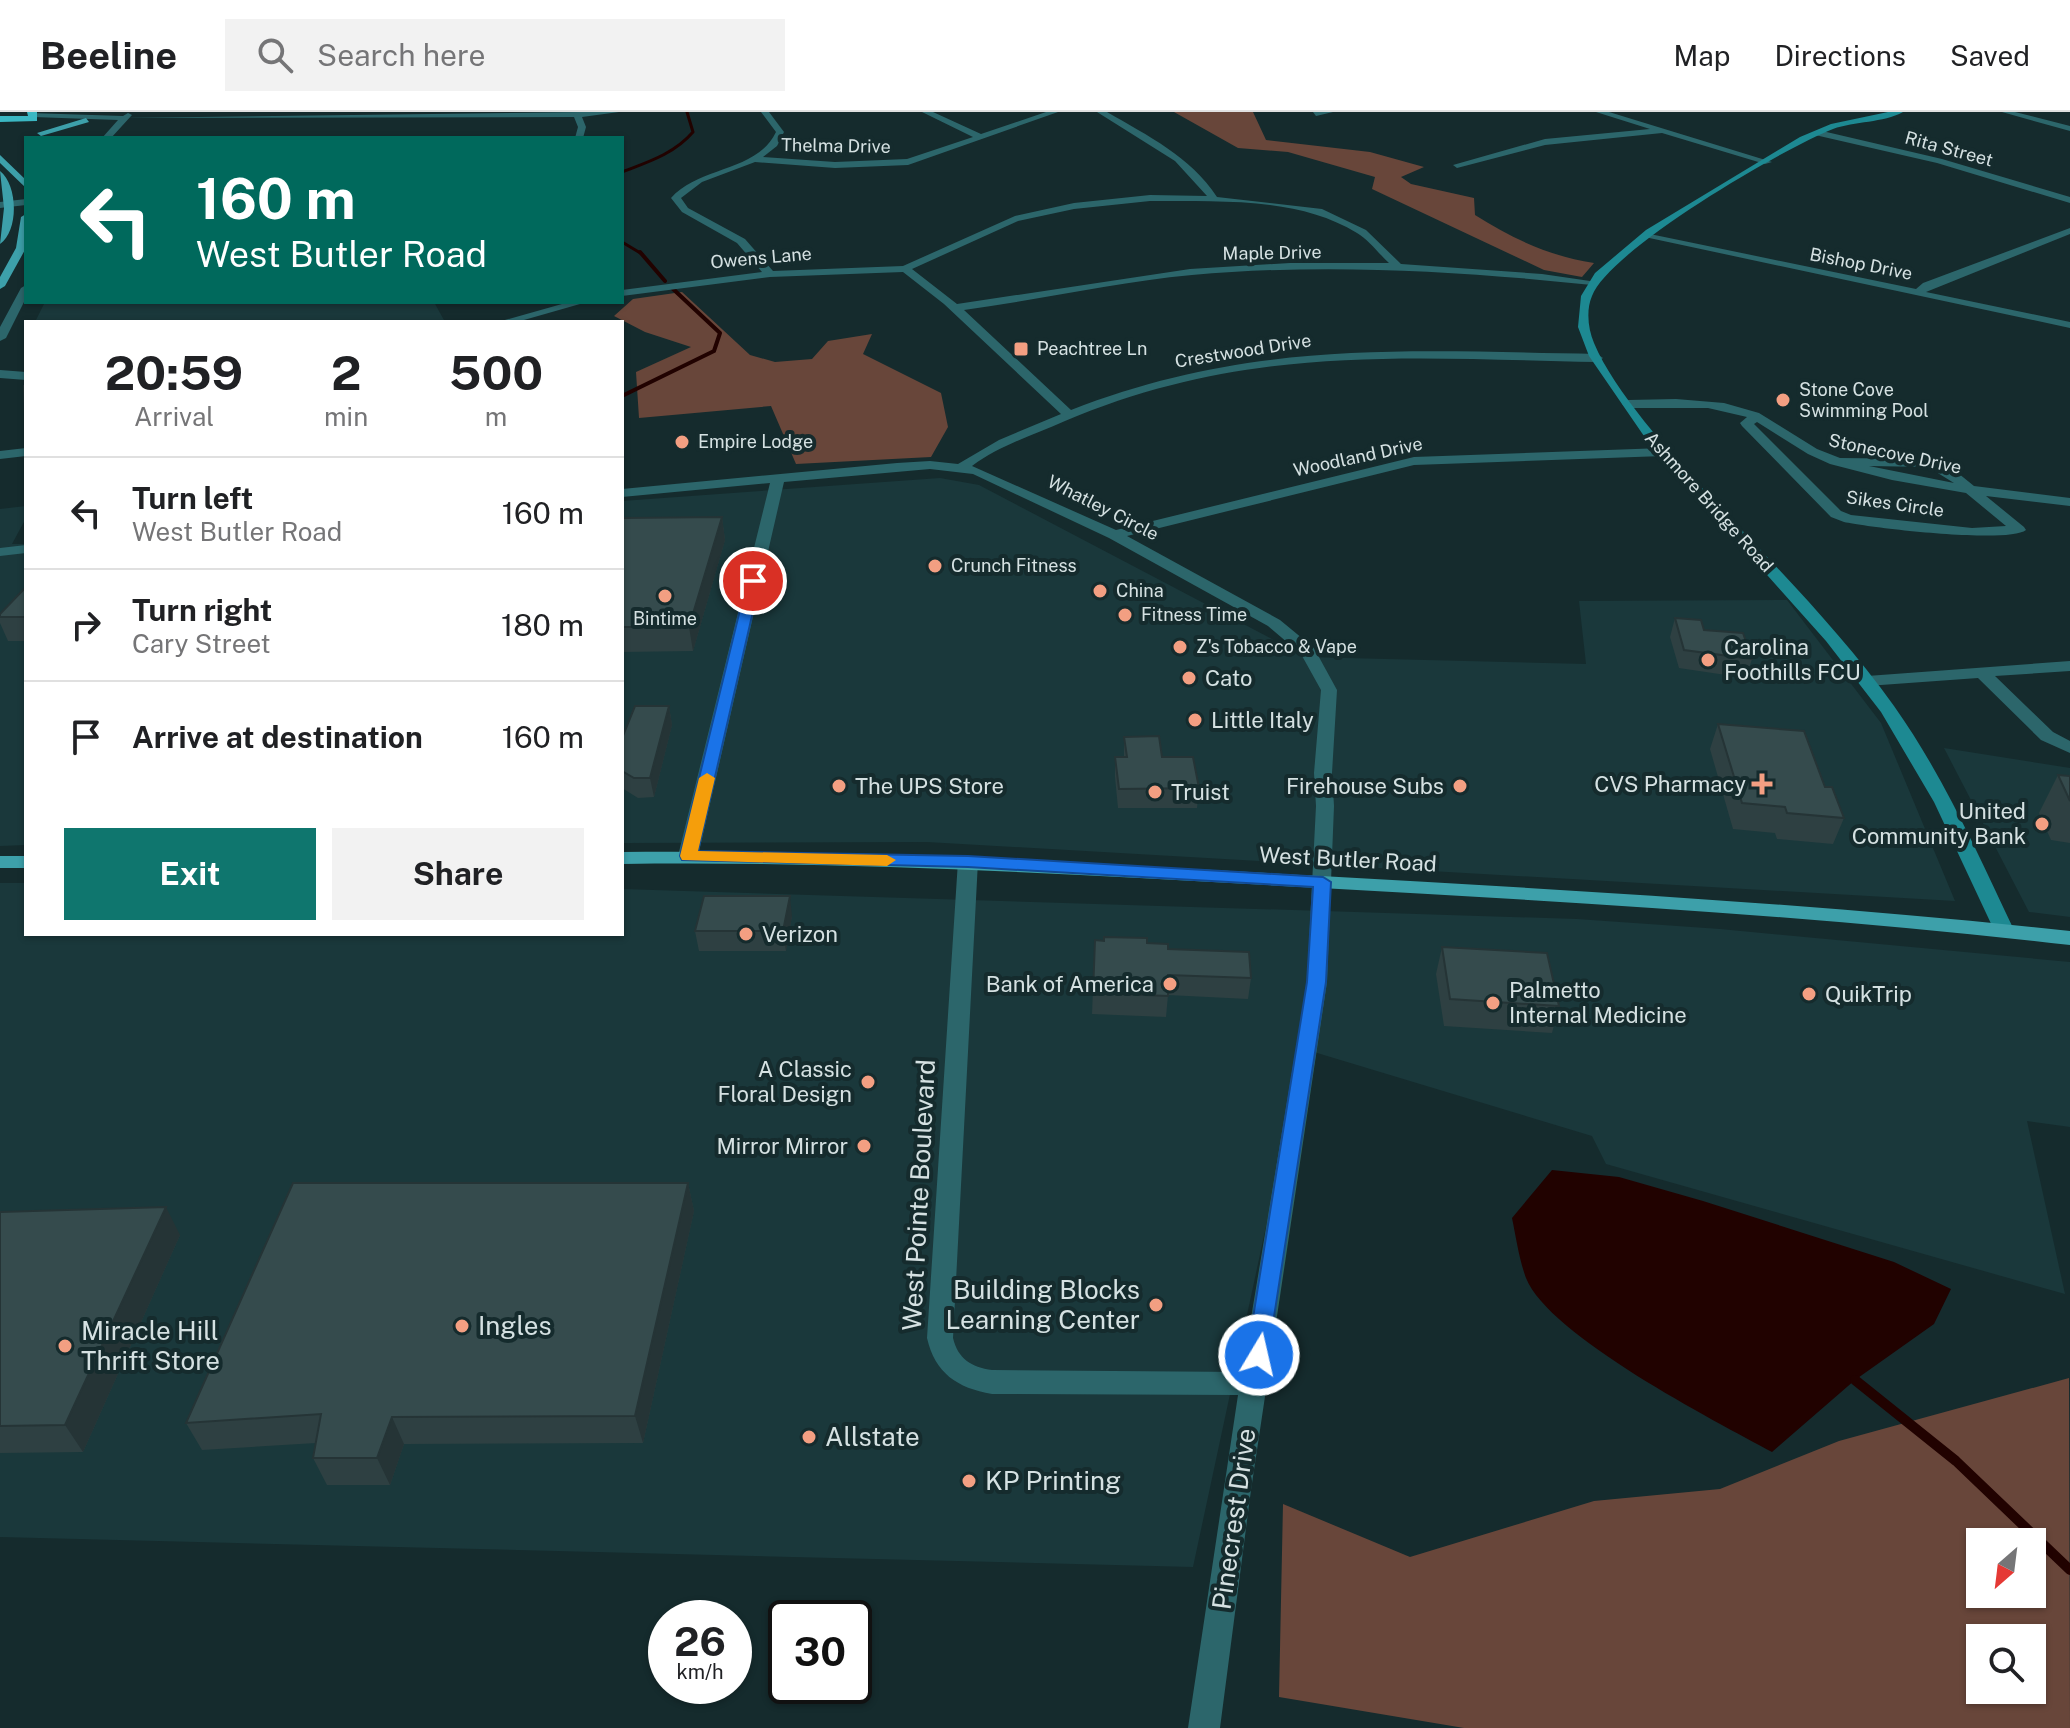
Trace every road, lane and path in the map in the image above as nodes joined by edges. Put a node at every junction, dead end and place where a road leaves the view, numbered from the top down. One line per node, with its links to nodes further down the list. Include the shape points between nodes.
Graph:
1 (615, 112): 13 (street)
2 (765, 112): 24 (street, via 779,138)
3 (926, 112): 22 (street)
4 (1054, 112): 22 (street, Thelma Drive)
5 (1101, 112): 29 (street, via 1194,173)
6 (1329, 112): 10 (street)
7 (1600, 112): 17 (street)
8 (1899, 112): 18 (main road)
9 (2006, 112): 16 (street)
10 (1316, 114)
11 (33, 115): 12 (street); 14 (highway); 15 (street); 19 (main road)
12 (128, 115): 13 (street); 15 (street); 20 (street)
13 (578, 116): 21 (street)
14 (0, 119)
15 (86, 120): 19 (main road, via 58,125)
16 (2070, 129)
17 (1660, 131): 25 (street); 26 (street, via 1545,142)
18 (1818, 133): 25 (main road); 30 (street, Rita Street, via 1939,161)
19 (43, 135)
20 (108, 136)
21 (580, 136)
22 (982, 138): 24 (street, Thelma Drive, via 901,163)
23 (0, 158): 28 (main road)
24 (752, 159): 38 (street, via 689,186 676,202 741,241)
25 (1768, 162): 33 (main road)
26 (1457, 165)
27 (0, 174): 31 (main road)
28 (24, 183)
29 (1213, 198): 36 (street, via 1328,214 1363,232); 37 (street, via 1115,201 1038,213)
30 (2070, 200)
31 (5, 204): 34 (main road, via 8,223)
32 (2070, 231): 42 (street)
33 (1645, 236): 39 (main road); 42 (street, Bishop Drive)
34 (0, 241)
35 (24, 245): 40 (main road)
36 (1399, 268): 39 (street, Maple Drive); 45 (street, Maple Drive, via 1194,272)
37 (905, 269): 38 (street, Owens Lane); 45 (street)
38 (770, 274): 43 (street, Owens Lane)
39 (1592, 282): 49 (main road, Ashmore Bridge Road, via 1581,319)
40 (0, 286)
41 (24, 292): 48 (street)
42 (1919, 292): 47 (street, Bishop Drive)
43 (624, 293)
44 (572, 304): 46 (street)
45 (954, 308): 53 (street, via 1038,391)
46 (512, 320)
47 (2070, 325)
48 (0, 338)
49 (1597, 358): 52 (main road, Ashmore Bridge Road); 53 (street, Crestwood Drive, via 1297,358 1169,381)
50 (0, 374): 51 (street)
51 (24, 376)
52 (1628, 404): 54 (street, Stonecove Drive, via 1699,403); 56 (main road, Ashmore Bridge Road)
53 (1069, 414): 58 (street, Crestwood Drive, via 978,454)
54 (1756, 417): 60 (street, Stonecove Drive, via 1811,453 1840,462 1930,463); 60 (street, Sikes Circle, via 1746,423 1836,514 1972,532 2019,530)
55 (24, 452): 57 (street)
56 (1663, 452): 63 (street, Woodland Drive, via 1414,461); 68 (main road, Ashmore Bridge Road)
57 (0, 455)
58 (962, 467): 59 (street, Whatley Circle); 63 (street, Whatley Circle, via 1002,480)
59 (778, 478): 61 (street, Whatley Circle); 70 (street)
60 (1963, 487): 62 (street, Stonecove Drive)
61 (624, 493)
62 (2070, 502)
63 (1114, 535): 75 (street, Whatley Circle, via 1256,611 1316,662 1330,700 1323,773)
64 (24, 549): 65 (street)
65 (0, 552)
66 (2070, 666): 67 (street)
67 (1981, 672): 68 (street); 69 (street, via 2047,736)
68 (1867, 681): 76 (main road, Ashmore Bridge Road, via 1939,790)
69 (2070, 748)
70 (688, 856): 71 (main road, West Butler Road); 72 (main road, West Butler Road)
71 (624, 858)
72 (968, 861): 75 (main road, West Butler Road); 78 (street, West Pointe Boulevard, via 942,1352 961,1374 992,1382)
73 (0, 862): 74 (main road)
74 (24, 862)
75 (1323, 882): 76 (main road, West Butler Road); 78 (street, Pinecrest Drive, via 1317,982)
76 (2004, 930): 77 (main road, West Butler Road)
77 (2070, 938)
78 (1254, 1384): 79 (street, Pinecrest Drive)
79 (1204, 1728)

